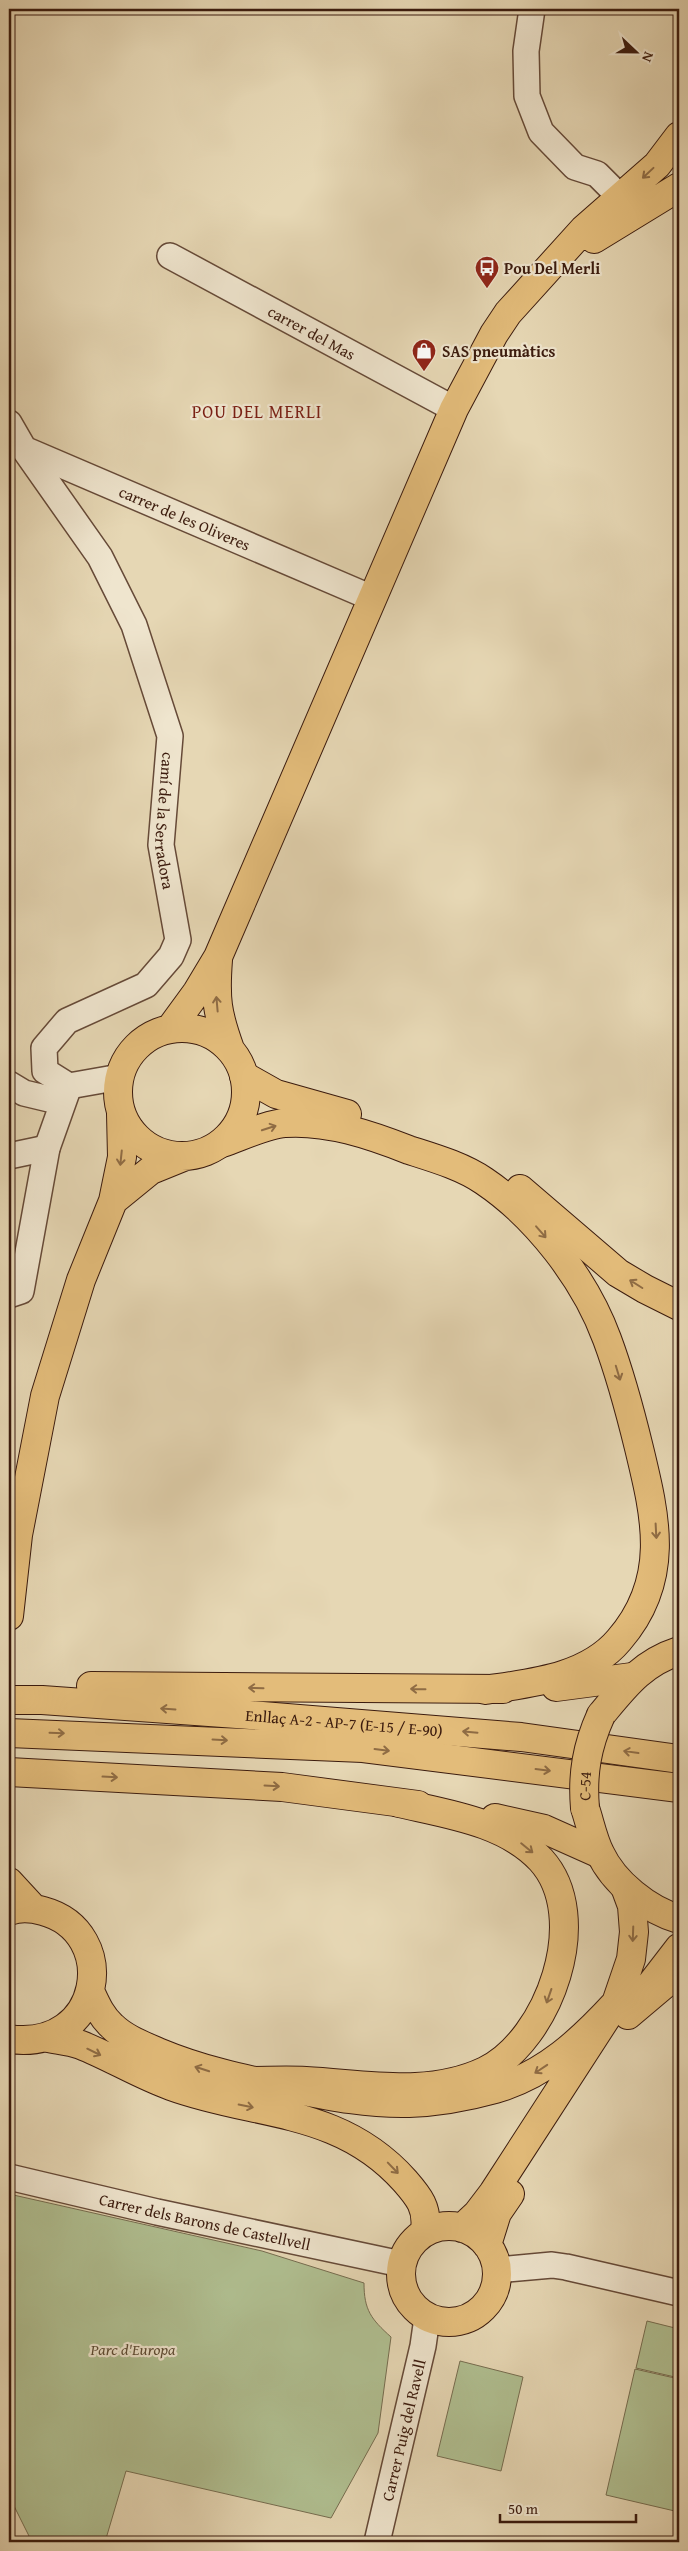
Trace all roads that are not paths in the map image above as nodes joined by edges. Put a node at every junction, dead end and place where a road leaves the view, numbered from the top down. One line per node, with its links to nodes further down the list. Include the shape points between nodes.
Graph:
1 (532, 9): 4 (street, via 526,51 527,96 541,132 575,167 597,174)
2 (679, 136): 4 (main road, one-way to 4, via 657,165)
3 (679, 187): 6 (main road)
4 (621, 198): 6 (main road, via 584,229)
5 (170, 256): 7 (street, carrer del Mas)
6 (553, 266): 7 (main road, via 498,327)
7 (454, 409): 10 (main road)
8 (9, 423): 9 (street)
9 (24, 448): 10 (street, carrer de les Oliveres); 17 (street, camí de la Serradora, via 100,557 134,626 170,736 161,845 178,940 171,956 146,985 67,1020 44,1048 45,1071)
10 (372, 598): 11 (main road)
11 (218, 957): 12 (main road); 13 (main road, one-way to 11, via 218,1017)
12 (170, 1029): 13 (main road, via 203,1031); 15 (main road, via 147,1038 139,1045 130,1055)
13 (230, 1049): 14 (main road)
14 (244, 1076): 19 (main road, via 246,1095 243,1113 235,1129); 25 (main road, one-way to 14, via 618,1273 539,1204 482,1164 396,1128 276,1094)
15 (120, 1077): 17 (street); 18 (main road)
16 (9, 1084): 17 (street, via 24,1093 49,1099)
17 (69, 1086): 20 (street)
18 (121, 1114): 22 (main road, via 129,1129 144,1144 162,1154); 23 (main road, one-way to 23, via 122,1157)
19 (222, 1143): 22 (main road, via 210,1150); 30 (main road, one-way to 30, via 283,1123 317,1124 356,1132 440,1161 483,1180 525,1214 560,1254 607,1338 652,1500 656,1560 650,1586 637,1616 618,1642 594,1660 565,1675)
20 (47, 1148): 21 (street); 24 (street, via 21,1291)
21 (9, 1156)
22 (183, 1157): 23 (main road, via 151,1170)
23 (113, 1201): 26 (main road, via 81,1280 45,1396 18,1535)
24 (9, 1295)
25 (679, 1306)
26 (9, 1616)
27 (679, 1651): 28 (main road, C-54 / C-54, via 662,1657)
28 (632, 1677): 30 (main road, via 557,1687); 37 (main road, C-54 / C-54, bridge, via 601,1715 585,1760 585,1808)
29 (9, 1686): 30 (main road, one-way to 29)
30 (485, 1690)
31 (9, 1700): 33 (main road, Enllaç A-2 - AP-7 (E-15 / E-90), one-way to 31, via 521,1736)
32 (9, 1733): 35 (main road, Enllaç A-2 - AP-7 (E-15 / E-90), one-way to 35, via 363,1748)
33 (679, 1759)
34 (9, 1772): 36 (main road, one-way to 36, via 282,1787)
35 (679, 1788)
36 (400, 1803): 37 (main road, via 478,1813 544,1830); 48 (main road, one-way to 48, via 492,1827 521,1842 541,1859 555,1879 563,1906 564,1930 558,1969 542,2014 514,2051 486,2070 465,2078 408,2088 306,2081)
37 (600, 1854): 39 (main road, C-54 / C-54)
38 (9, 1882): 40 (main road)
39 (625, 1887): 41 (main road, C-54 / C-54, via 663,1914); 45 (main road, one-way to 45, via 632,1906 634,1932)
40 (21, 1910): 44 (main road, via 55,1914 73,1928 86,1946 92,1968)
41 (679, 1919)
42 (679, 1948): 45 (main road)
43 (679, 1972): 45 (main road)
44 (90, 1991): 46 (main road, via 82,2011); 48 (main road, one-way to 44, via 187,2064 137,2043 111,2026 99,2012)
45 (622, 2009): 48 (main road, one-way to 48, via 530,2076 496,2089 454,2099 409,2103 350,2101); 50 (main road, via 493,2194); 52 (main road, via 497,2213)
46 (48, 2038): 47 (main road); 51 (main road, one-way to 51, via 80,2044 185,2091 301,2117 348,2135 390,2164 414,2191 424,2205 427,2217)
47 (9, 2039)
48 (249, 2081)
49 (9, 2177): 53 (street, Carrer dels Barons de Castellvell)
50 (462, 2228): 51 (main road, via 452,2225); 52 (main road)
51 (425, 2230): 53 (main road, via 410,2245)
52 (487, 2245): 54 (main road)
53 (401, 2264): 56 (main road, via 400,2282 406,2298 415,2310)
54 (497, 2270): 55 (street, via 552,2265); 56 (main road, via 494,2291 483,2309 459,2322)
55 (679, 2294)
56 (436, 2320): 57 (street, Carrer Puig del Ravell, via 423,2346); 58 (street, Carrer Puig del Ravell)
57 (377, 2542)
58 (393, 2542)

